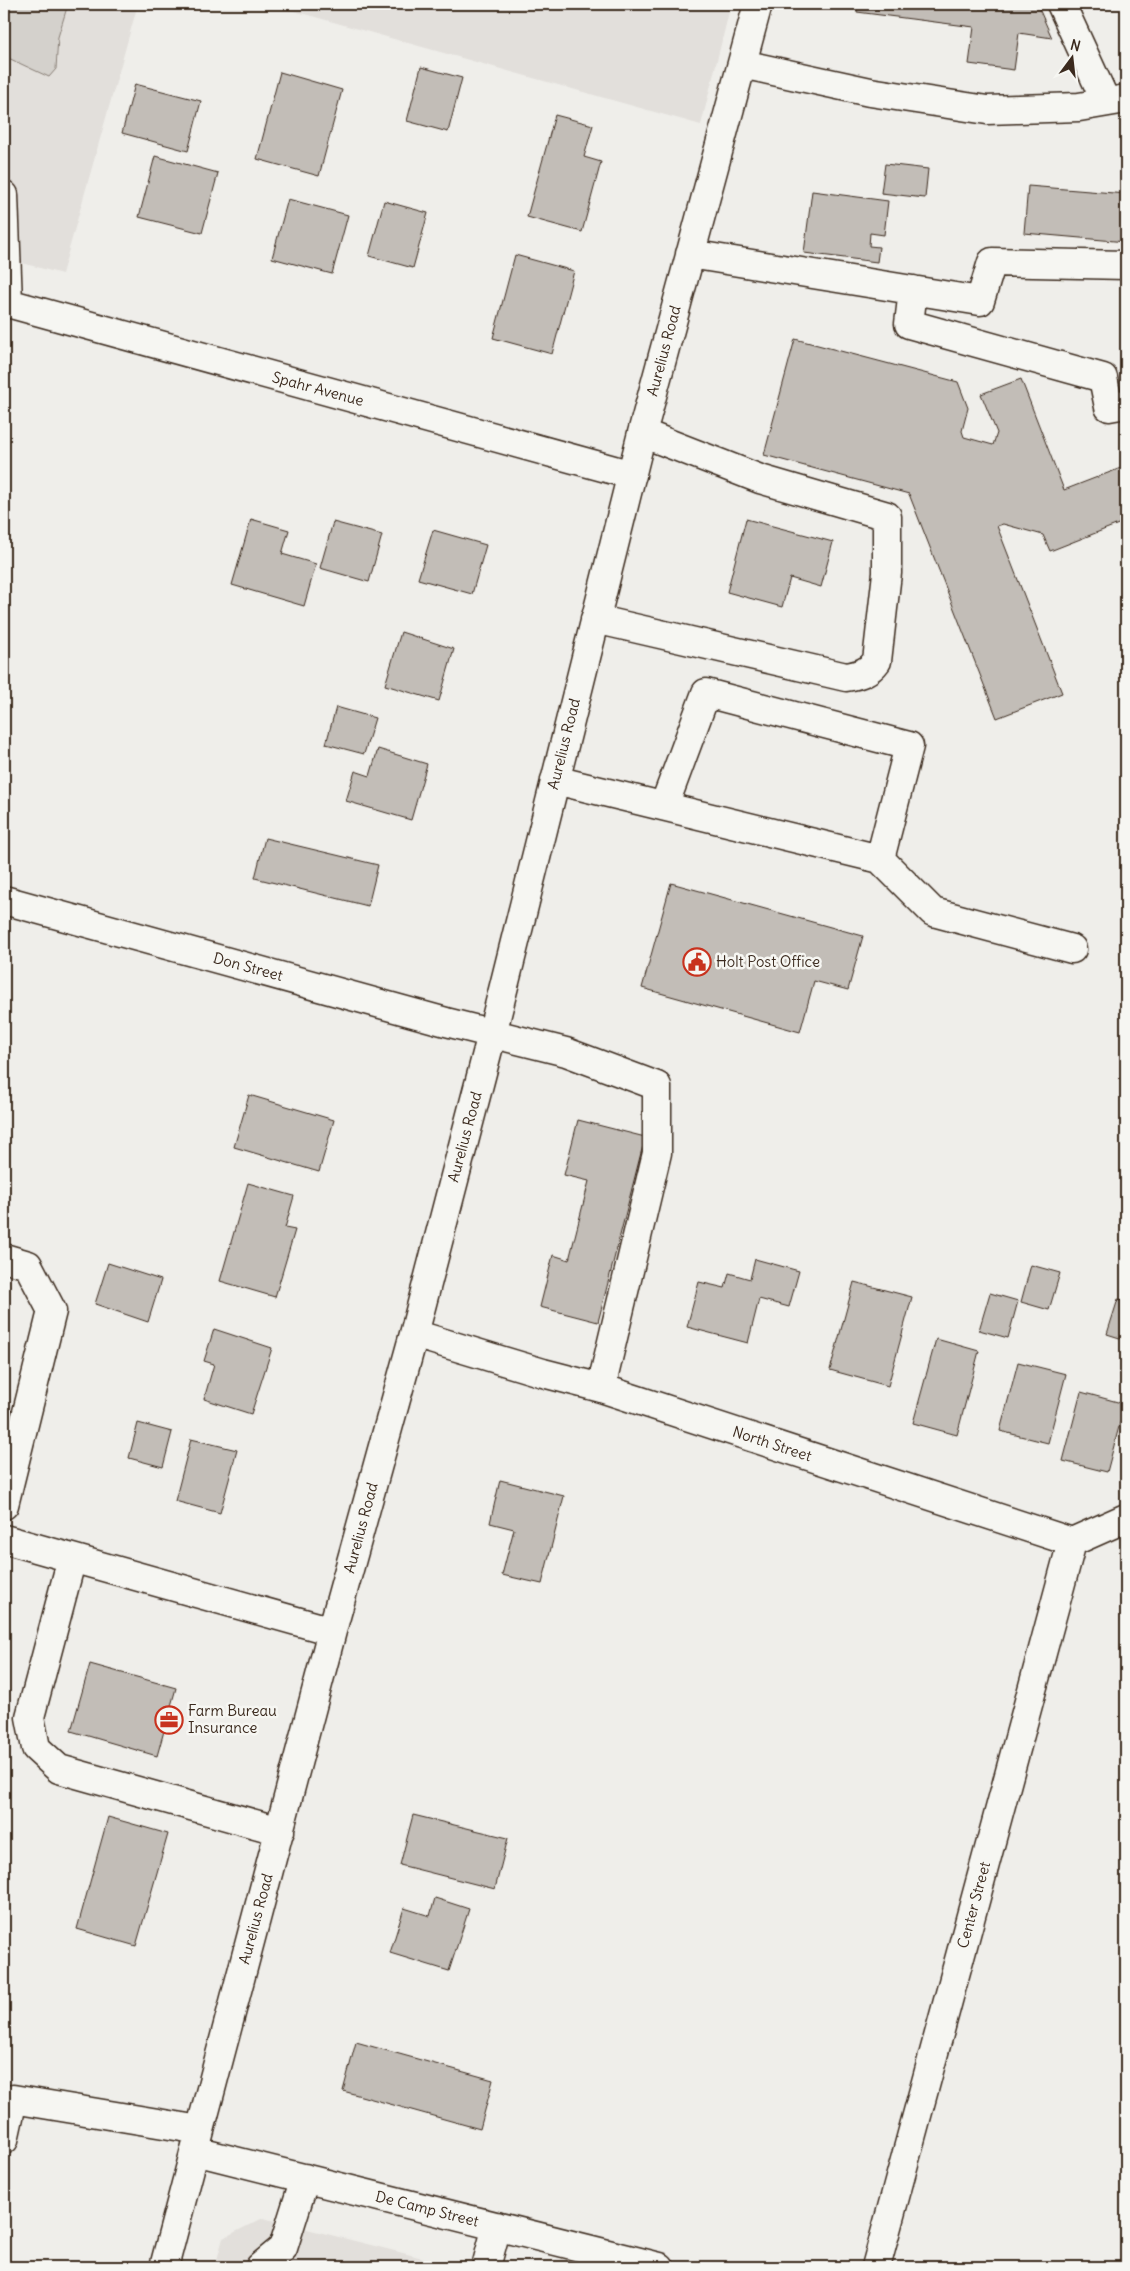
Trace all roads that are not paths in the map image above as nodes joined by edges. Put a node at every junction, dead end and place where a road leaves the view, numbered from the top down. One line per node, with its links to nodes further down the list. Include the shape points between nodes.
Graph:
1 (758, 4): 3 (street, Aurelius Road)
2 (1061, 4): 4 (street)
3 (742, 64): 4 (street, via 870,92 987,110 1079,107); 6 (street, Aurelius Road)
4 (1116, 100)
5 (4, 195): 9 (street)
6 (690, 254): 8 (street); 11 (street, Aurelius Road)
7 (1126, 264): 8 (street, via 992,262 980,301)
8 (913, 290): 10 (street, via 909,324 1103,378 1109,407)
9 (6, 302): 12 (street, Spahr Avenue)
10 (1126, 404)
11 (642, 433): 12 (street, Aurelius Road); 13 (street, via 760,479 887,516 887,573 877,661 860,675 846,677)
12 (632, 475): 13 (street, Aurelius Road)
13 (595, 619): 14 (street, Aurelius Road)
14 (555, 780): 15 (street); 19 (street, Aurelius Road)
15 (664, 806): 16 (street); 16 (street, via 706,693 910,746)
16 (880, 859): 18 (street, via 933,912)
17 (4, 900): 19 (street, Don Street)
18 (1072, 949)
19 (492, 1034): 21 (street, Aurelius Road); 22 (street, Don Street, via 566,1052 656,1086 657,1153)
20 (4, 1258): 23 (street, via 28,1266 52,1311)
21 (414, 1334): 22 (street, North Street); 28 (street, Aurelius Road)
22 (601, 1388): 26 (street, North Street)
23 (4, 1505)
24 (1126, 1518): 26 (street)
25 (4, 1539): 27 (street)
26 (1072, 1542): 38 (street, Center Street)
27 (72, 1558): 28 (street); 29 (street, via 30,1717 36,1748 59,1769)
28 (332, 1631): 29 (street, Aurelius Road)
29 (280, 1831): 31 (street, Aurelius Road)
30 (4, 2140): 31 (street, De Camp Street, via 13,2099)
31 (198, 2140): 32 (street, De Camp Street); 34 (street, Aurelius Road)
32 (305, 2178): 33 (street, De Camp Street); 35 (street, via 283,2248)
33 (497, 2226): 36 (street); 37 (street, De Camp Street)
34 (164, 2267)
35 (260, 2267)
36 (486, 2267)
37 (660, 2267)
38 (876, 2267)

